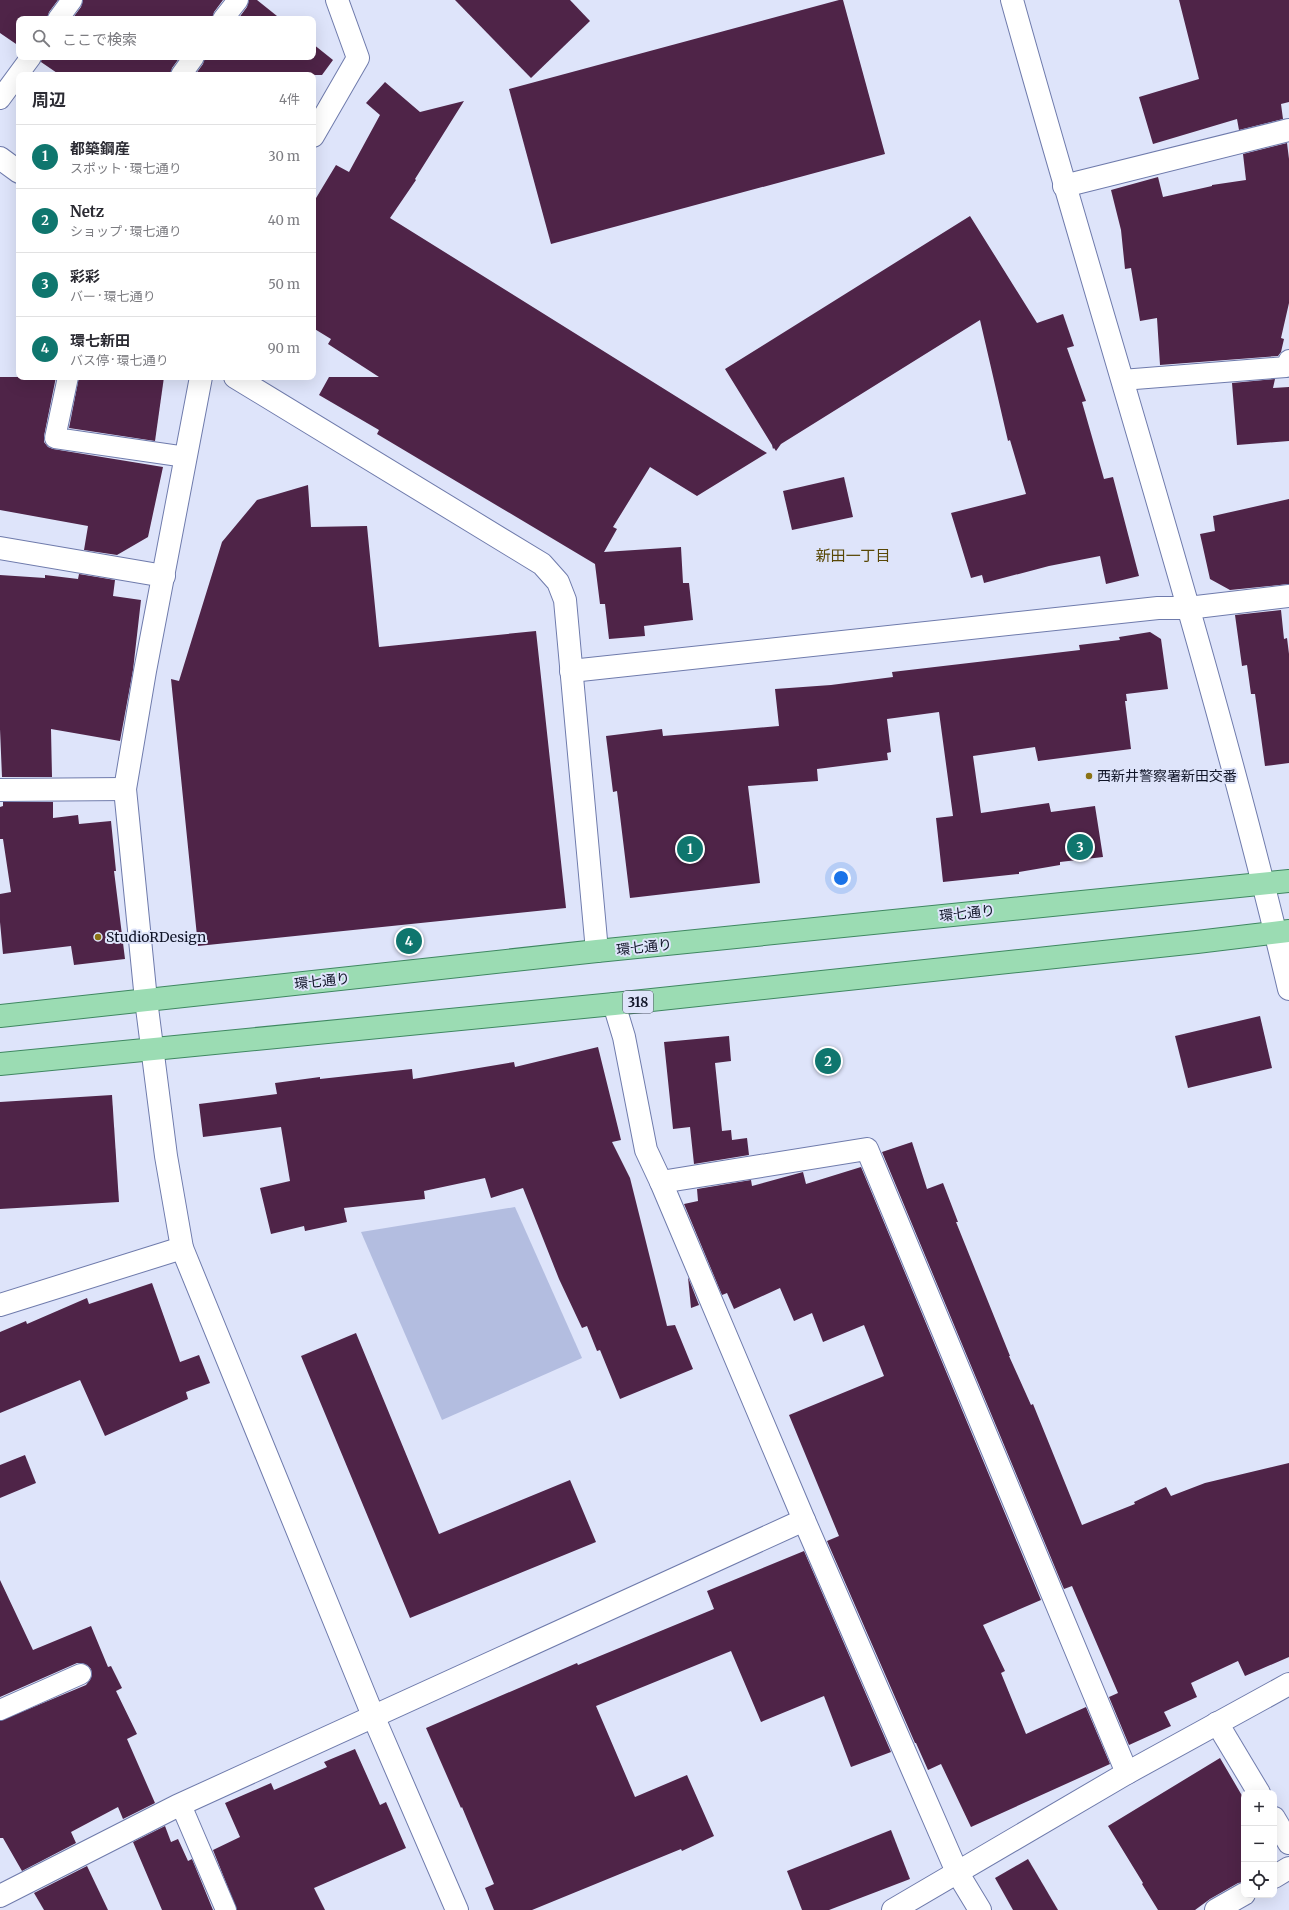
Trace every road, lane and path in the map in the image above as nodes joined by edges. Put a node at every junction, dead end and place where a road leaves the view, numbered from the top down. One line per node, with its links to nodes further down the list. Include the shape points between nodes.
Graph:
1 (72, 0): 5 (lane)
2 (238, 0): 6 (lane)
3 (337, 0): 14 (street, via 358,58)
4 (1012, 0): 17 (street)
5 (60, 16)
6 (225, 16)
7 (29, 60): 9 (lane)
8 (192, 60): 10 (lane)
9 (20, 72)
10 (183, 72)
11 (16, 77): 12 (lane)
12 (0, 99)
13 (1289, 130): 17 (street)
14 (316, 131)
15 (0, 158): 16 (street)
16 (16, 170)
17 (1064, 186): 22 (street)
18 (1289, 360): 22 (lane, via 1286,367)
19 (67, 380): 23 (lane, via 55,438)
20 (200, 380): 23 (street)
21 (240, 380): 28 (street, via 542,564 558,582 565,600)
22 (1122, 380): 27 (street)
23 (186, 457): 25 (street)
24 (0, 548): 25 (street)
25 (164, 576): 29 (street)
26 (1289, 596): 27 (street)
27 (1188, 608): 28 (street, via 1150,609); 32 (street)
28 (571, 671): 34 (street)
29 (125, 789): 30 (street); 36 (street)
30 (0, 790)
31 (1289, 881): 32 (main road, 環七通り)
32 (1263, 883): 33 (street); 34 (main road, 環七通り)
33 (1282, 932): 35 (street); 37 (main road, 318)
34 (597, 952): 36 (main road, 環七通り)
35 (1289, 989)
36 (146, 1000): 38 (main road, 環七通り); 39 (street)
37 (614, 1004): 39 (main road, 318); 41 (street, via 624,1037 646,1150)
38 (0, 1016)
39 (152, 1049): 40 (main road, 318); 42 (street)
40 (0, 1064)
41 (662, 1182): 44 (street); 50 (street, via 867,1149)
42 (182, 1248): 43 (street); 48 (street)
43 (0, 1305)
44 (804, 1520): 48 (street); 56 (street)
45 (81, 1674): 47 (lane)
46 (1289, 1684): 49 (street)
47 (0, 1710)
48 (374, 1718): 52 (street); 61 (street)
49 (1217, 1723): 50 (street); 51 (street)
50 (1127, 1773): 56 (street)
51 (1257, 1790)
52 (181, 1805): 58 (street); 60 (lane)
53 (1277, 1823): 54 (street)
54 (1289, 1843)
55 (1289, 1868): 57 (street)
56 (957, 1872): 62 (street); 63 (street)
57 (1277, 1875)
58 (0, 1896)
59 (1241, 1896): 64 (street)
60 (226, 1910)
61 (457, 1910)
62 (893, 1910)
63 (980, 1910)
64 (1216, 1910)

